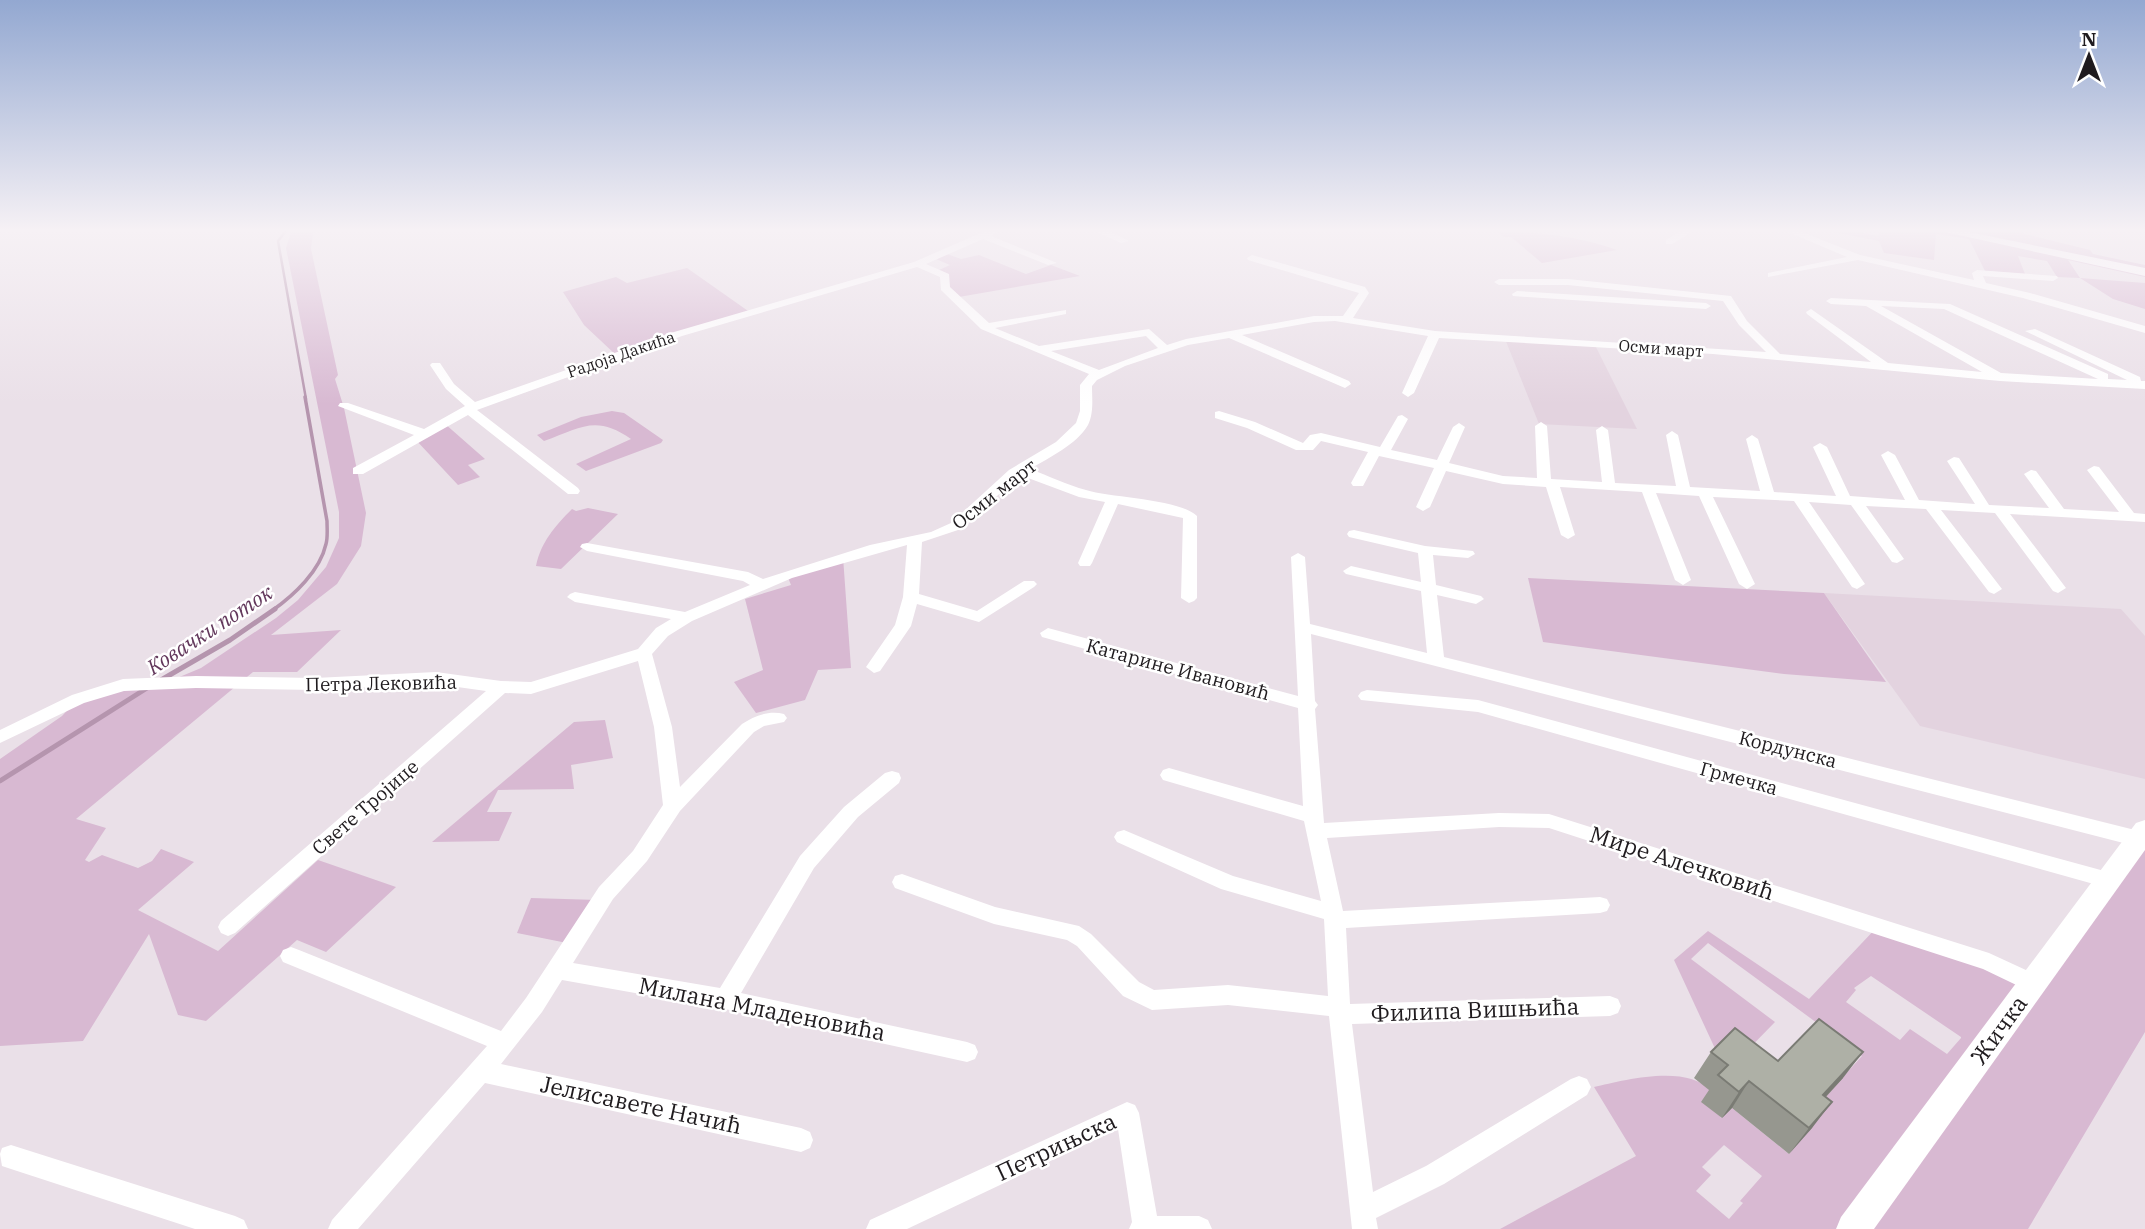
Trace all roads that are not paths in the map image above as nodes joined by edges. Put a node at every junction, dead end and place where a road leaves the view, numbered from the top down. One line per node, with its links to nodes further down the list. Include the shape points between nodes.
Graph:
1 (831, 289): 30 (street, Радоја Дакића, via 678,334)
2 (946, 289): 13 (street)
3 (1361, 289): 12 (street, via 1364,293)
4 (1642, 289): 9 (street, via 1727,298)
5 (2000, 289): 14 (street)
6 (1517, 294): 9 (street)
7 (1831, 301): 8 (street, Осми март)
8 (1867, 303): 24 (street, Осми март); 25 (street, Осми март, via 1946,306)
9 (1733, 308): 20 (street)
10 (1062, 312): 13 (street)
11 (1811, 312): 22 (street)
12 (1347, 319): 16 (street, Осми март, via 1314,318); 17 (street, Осми март)
13 (985, 327): 19 (street)
14 (2145, 330)
15 (2031, 331): 27 (street, Осми март)
16 (1230, 334): 18 (street, Осми март); 26 (street)
17 (1435, 334): 20 (street, Осми март); 28 (street)
18 (1165, 349): 19 (street, via 1149,332); 23 (street, Осми март)
19 (1036, 350): 23 (street)
20 (1778, 358): 22 (street, Осми март)
21 (436, 365): 30 (street)
22 (1886, 367): 24 (street, Осми март)
23 (1098, 374): 44 (street, Осми март, via 1086,385 1082,424 1061,445)
24 (2000, 377): 25 (street, Осми март)
25 (2114, 382): 27 (street, Осми март)
26 (1345, 384)
27 (2145, 384)
28 (1408, 393)
29 (344, 406): 36 (street)
30 (471, 409): 36 (street, Радоја Дакића); 53 (street)
31 (1219, 415): 40 (street, via 1302,447 1319,437)
32 (1402, 419): 40 (street)
33 (1541, 426): 49 (street)
34 (1459, 427): 43 (street)
35 (1602, 430): 50 (street)
36 (425, 434): 46 (street, Радоја Дакића)
37 (1672, 435): 52 (street)
38 (1752, 439): 55 (street)
39 (1820, 447): 58 (street)
40 (1379, 452): 43 (street); 48 (street)
41 (1888, 455): 59 (street)
42 (1954, 461): 62 (street)
43 (1440, 467): 49 (street, via 1493,479); 61 (street)
44 (1020, 470): 57 (street, via 1071,490); 68 (street, Осми март, via 956,526)
45 (2094, 470): 64 (street)
46 (358, 471)
47 (2031, 474): 63 (street)
48 (1358, 483)
49 (1548, 483): 50 (street); 67 (street)
50 (1609, 486): 51 (street)
51 (1647, 488): 52 (street); 76 (street)
52 (1684, 490): 54 (street)
53 (573, 491)
54 (1704, 492): 55 (street); 78 (street)
55 (1768, 496): 56 (street)
56 (1799, 498): 58 (street); 79 (street)
57 (1113, 499): 74 (street); 86 (street, via 1190,516)
58 (1851, 501): 59 (street); 73 (street)
59 (1914, 505): 60 (street)
60 (1931, 506): 62 (street); 83 (street)
61 (1423, 507)
62 (1992, 509): 63 (street); 82 (street)
63 (2060, 513): 64 (street)
64 (2130, 517): 65 (street)
65 (2145, 518)
66 (1354, 534): 70 (street)
67 (1568, 535)
68 (915, 540): 80 (street, Осми март, via 823,563); 85 (street)
69 (587, 547): 80 (street, via 748,577)
70 (1425, 550): 71 (street); 81 (street)
71 (1468, 554)
72 (1297, 557): 89 (street)
73 (1897, 559)
74 (1086, 563)
75 (1351, 571): 81 (street)
76 (1683, 580)
77 (1029, 583): 85 (street, via 979,617)
78 (1747, 584)
79 (1857, 584)
80 (763, 586): 88 (street, Осми март)
81 (1429, 588): 87 (street); 92 (street)
82 (2058, 588)
83 (1994, 589)
84 (575, 597): 88 (street)
85 (911, 597): 93 (street, via 903,626)
86 (1189, 598)
87 (1476, 599)
88 (686, 617): 91 (street, Осми март, via 662,632)
89 (1301, 627): 92 (street, Кордунска); 96 (street)
90 (1048, 634): 96 (street, Катарине Ивановић)
91 (644, 653): 94 (street, Петра Лековића, via 541,687); 101 (street, via 663,727)
92 (1436, 659): 103 (street, Кордунска)
93 (873, 667)
94 (501, 687): 98 (street, Петра Лековића, via 436,678 314,684 134,684 78,699); 109 (street, Свете Тројице)
95 (1367, 696): 105 (street, Грмечка, via 1490,709)
96 (1308, 705): 102 (street)
97 (778, 718): 101 (street, via 748,727)
98 (0, 737)
99 (1169, 775): 102 (street)
100 (892, 778): 113 (street, via 851,813 807,862)
101 (673, 806): 111 (street, via 640,856 606,893)
102 (1315, 823): 108 (street); 112 (street, Мире Алечковић, via 1549,821 1989,962)
103 (2142, 834): 105 (main road, Жичка)
104 (1124, 837): 108 (street, via 1228,883)
105 (2108, 880): 112 (main road, Жичка)
106 (902, 882): 115 (street, Филипа Вишњића, via 994,915 1072,932 1131,989 1152,1000 1228,996)
107 (1600, 905): 108 (street)
108 (1334, 916): 115 (street)
109 (228, 927)
110 (291, 956): 116 (street)
111 (558, 970): 113 (street, Милана Младеновића); 116 (street)
112 (2033, 984): 128 (main road, Жичка)
113 (726, 999): 117 (street, Милана Младеновића)
114 (1610, 1006): 115 (street, Филипа Вишњића)
115 (1340, 1011): 122 (street)
116 (505, 1043): 118 (street)
117 (967, 1052)
118 (481, 1071): 120 (street, Јелисавете Начић); 125 (street)
119 (1579, 1087): 122 (street)
120 (801, 1140)
121 (11, 1157): 124 (street)
122 (1364, 1220)
123 (1144, 1228): 126 (street, Петрињска, via 1128,1113); 127 (street)
124 (234, 1229)
125 (341, 1229)
126 (879, 1229)
127 (1199, 1229)
128 (1853, 1229)

